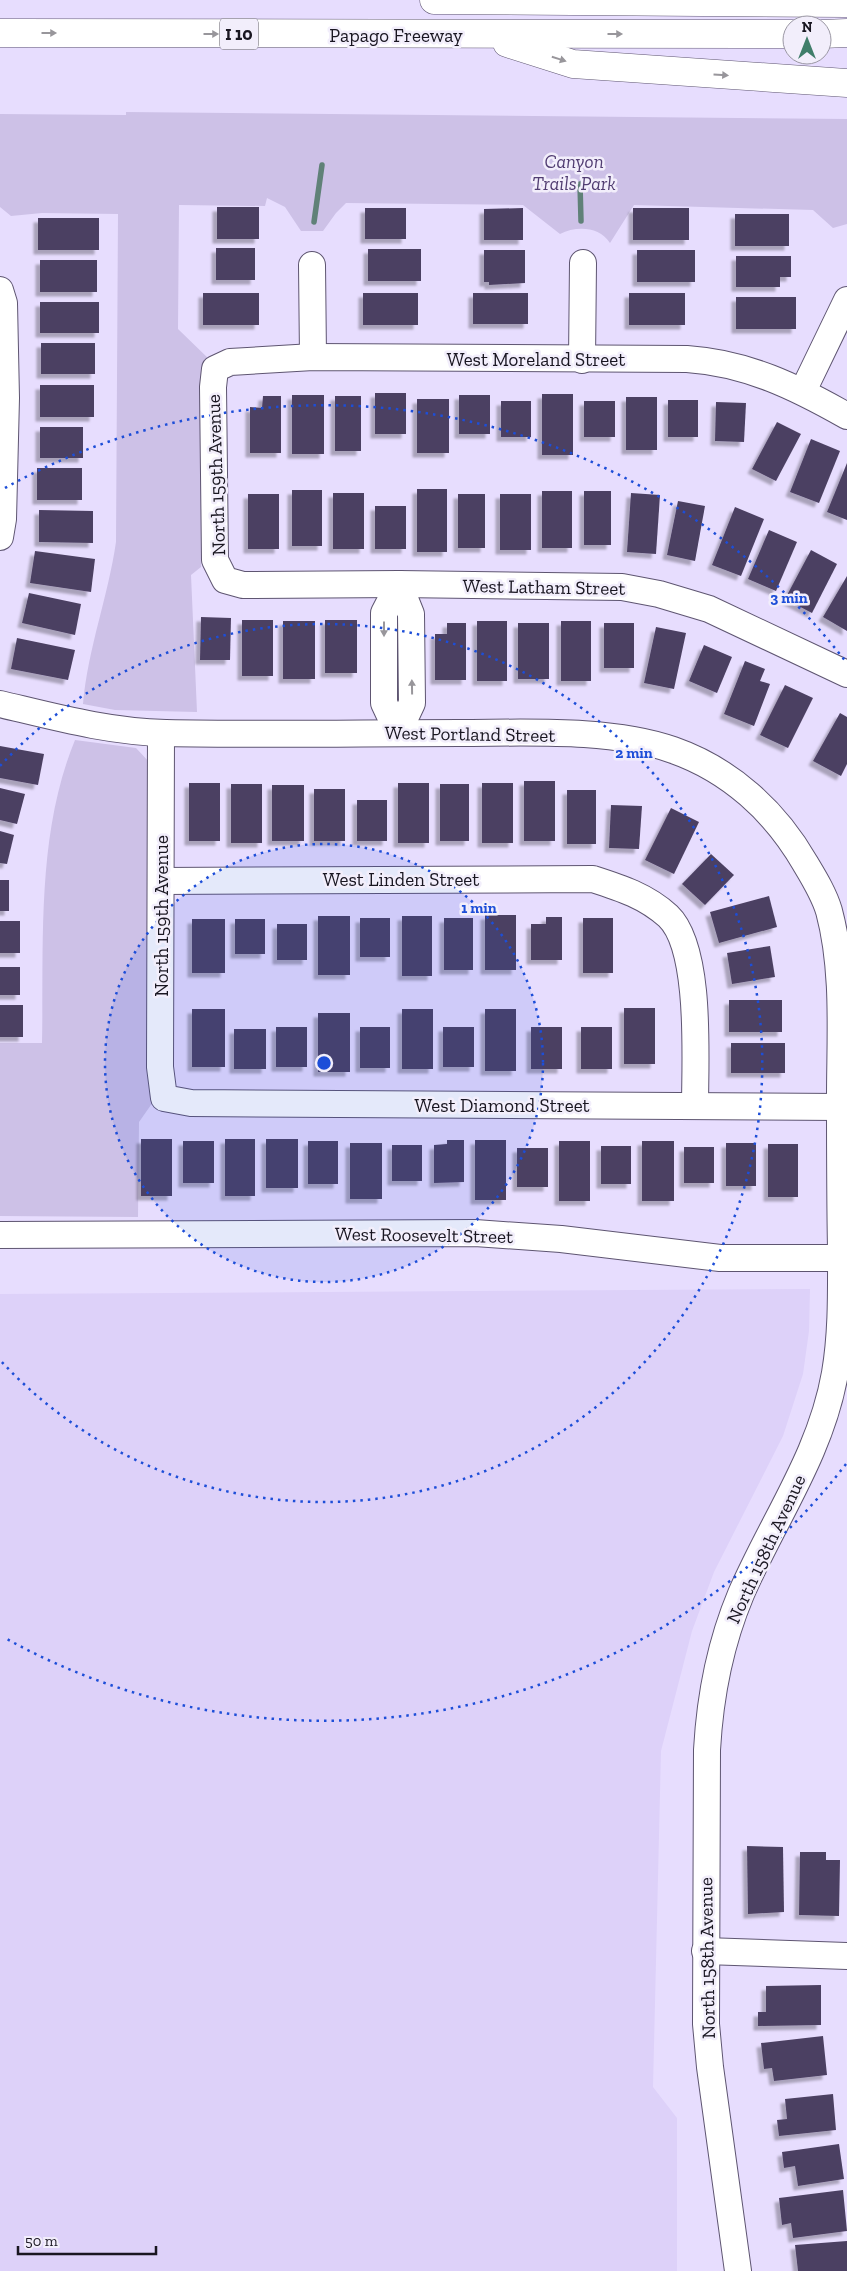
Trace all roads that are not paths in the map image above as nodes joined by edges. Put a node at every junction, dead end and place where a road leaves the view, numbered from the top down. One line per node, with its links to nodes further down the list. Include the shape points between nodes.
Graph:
1 (434, 0): 2 (highway)
2 (847, 3)
3 (0, 33): 7 (highway, Papago Freeway / I 10, one-way to 7)
4 (847, 33): 6 (highway)
5 (782, 34): 7 (highway, Papago Freeway / I 10, one-way to 5)
6 (832, 34)
7 (479, 35): 8 (highway, one-way to 8, via 573,64)
8 (847, 83)
9 (583, 263): 14 (street)
10 (312, 265): 13 (street)
11 (1, 299): 18 (street)
12 (847, 300): 16 (street)
13 (313, 357): 14 (street, West Moreland Street); 15 (street, West Moreland Street, via 230,362)
14 (582, 360): 16 (street, West Moreland Street, via 715,361 748,369)
15 (215, 369): 19 (street, North 159th Avenue, via 215,560)
16 (804, 391): 17 (street, West Moreland Street)
17 (847, 416)
18 (1, 525)
19 (224, 580): 20 (street, West Latham Street, via 243,586)
20 (399, 584): 21 (street, West Latham Street, via 622,587 659,594 709,609); 24 (street, via 411,614 412,703)
21 (847, 674)
22 (0, 704): 23 (street, West Portland Street, via 103,728)
23 (161, 733): 24 (street, West Portland Street); 25 (street, North 159th Avenue)
24 (398, 733): 26 (street, West Portland Street, via 604,736 670,749 712,767 769,812 797,848 820,888)
25 (161, 881): 27 (street, North 159th Avenue, via 160,1067); 28 (street, West Linden Street, via 593,879 640,894 669,917 686,948 694,994)
26 (841, 948): 29 (street, North 158th Avenue)
27 (164, 1098): 28 (street, West Diamond Street, via 191,1103)
28 (695, 1106): 29 (street, West Diamond Street)
29 (840, 1107): 31 (street, North 158th Avenue)
30 (0, 1235): 31 (street, West Roosevelt Street, via 475,1233 561,1239 720,1258)
31 (844, 1258): 32 (street, North 158th Avenue, via 835,1375 826,1412 809,1460 742,1594 720,1652 708,1722)
32 (705, 1951): 33 (street); 34 (street, North 158th Avenue, via 710,2067)
33 (847, 1956)
34 (738, 2271)

